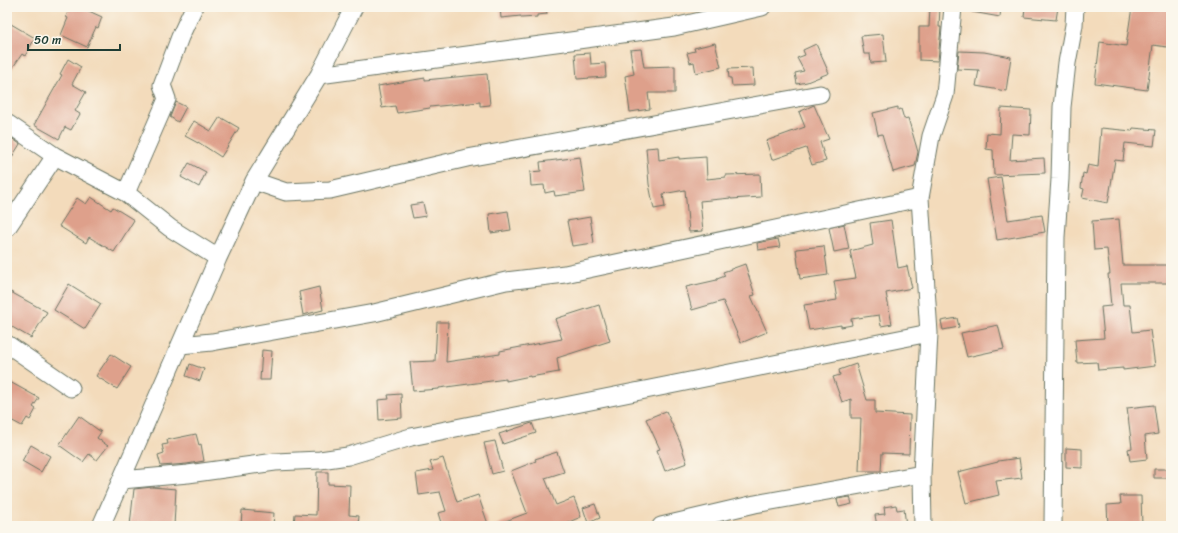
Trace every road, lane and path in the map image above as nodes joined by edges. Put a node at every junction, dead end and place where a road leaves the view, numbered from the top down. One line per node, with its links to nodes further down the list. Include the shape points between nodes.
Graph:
1 (194, 7): 11 (street, via 162,85 167,98)
2 (354, 7): 6 (street)
3 (762, 7): 6 (street, via 674,27)
4 (953, 7): 12 (street, via 945,96 931,136)
5 (1075, 7): 24 (street, via 1062,107 1056,236)
6 (319, 75): 10 (street)
7 (820, 94): 10 (street, via 467,158 330,190 286,192)
8 (7, 123): 9 (street)
9 (55, 156): 11 (street); 13 (street)
10 (254, 181): 14 (street)
11 (126, 193): 14 (street, via 170,228)
12 (920, 198): 15 (street); 17 (street, via 566,274 506,281 374,313 212,342)
13 (7, 228)
14 (218, 258): 17 (street)
15 (929, 333): 19 (street); 20 (street, via 411,437 348,456)
16 (7, 344): 18 (street)
17 (180, 345): 20 (street)
18 (72, 388)
19 (922, 474): 22 (street, via 755,504); 23 (street)
20 (122, 480): 21 (street)
21 (101, 526)
22 (661, 526)
23 (923, 526)
24 (1053, 526)

